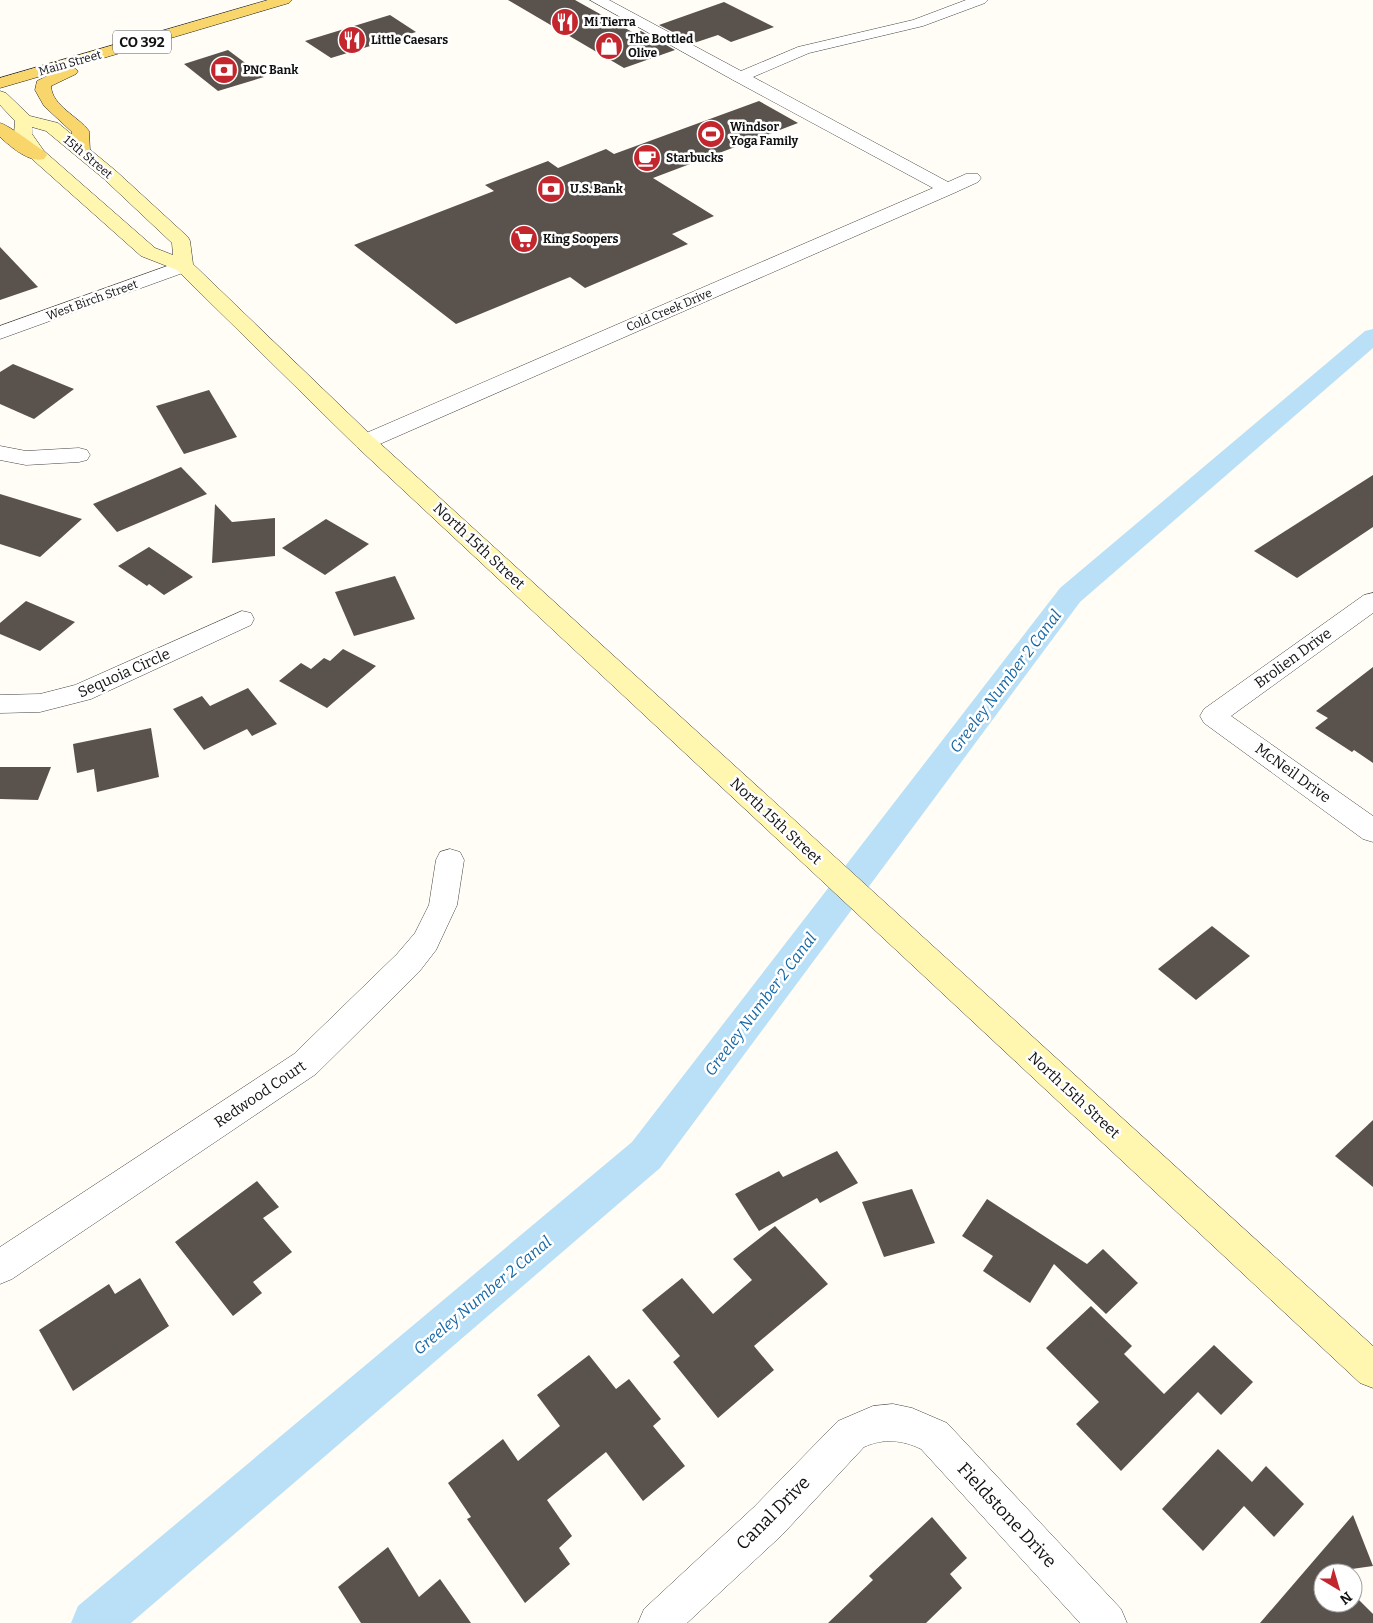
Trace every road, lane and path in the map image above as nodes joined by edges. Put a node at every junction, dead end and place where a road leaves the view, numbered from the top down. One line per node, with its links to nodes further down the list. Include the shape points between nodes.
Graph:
1 (231, 0): 6 (main road, Main Street / CO 392)
2 (284, 0): 5 (main road, Main Street / CO 392)
3 (598, 0): 7 (street)
4 (980, 0): 7 (street, via 918,23 804,50)
5 (202, 25): 8 (main road, Main Street / CO 392); 12 (main road, via 142,49 63,73 43,84 43,96 80,131)
6 (8, 65)
7 (739, 77): 15 (street)
8 (0, 83)
9 (0, 96): 10 (street)
10 (24, 120): 12 (street, 15th Street, via 52,127); 13 (street, via 23,134)
11 (0, 128): 13 (main road)
12 (81, 151): 16 (street, 15th Street, via 181,241)
13 (38, 155): 16 (street, North 15th Street, via 148,252)
14 (972, 178): 15 (street, Cold Creek Drive)
15 (948, 189): 18 (street, Cold Creek Drive)
16 (184, 266): 17 (street, West Birch Street); 18 (street, North 15th Street)
17 (0, 333)
18 (365, 442): 28 (street, North 15th Street)
19 (0, 453): 20 (street, via 26,458)
20 (80, 455)
21 (1373, 601): 24 (street, Brolien Drive)
22 (242, 619): 23 (street, Sequoia Circle, via 82,693 40,704)
23 (0, 704)
24 (1213, 716): 25 (street, McNeil Drive)
25 (1373, 831)
26 (450, 860): 27 (street, Redwood Court, via 443,905 426,941 408,964 328,1044 305,1064)
27 (0, 1267)
28 (1373, 1370)
29 (897, 1422): 30 (street, Canal Drive, via 866,1426 851,1434 768,1521); 31 (street, Fieldstone Drive, via 910,1424 934,1436)
30 (658, 1623)
31 (1107, 1623)

